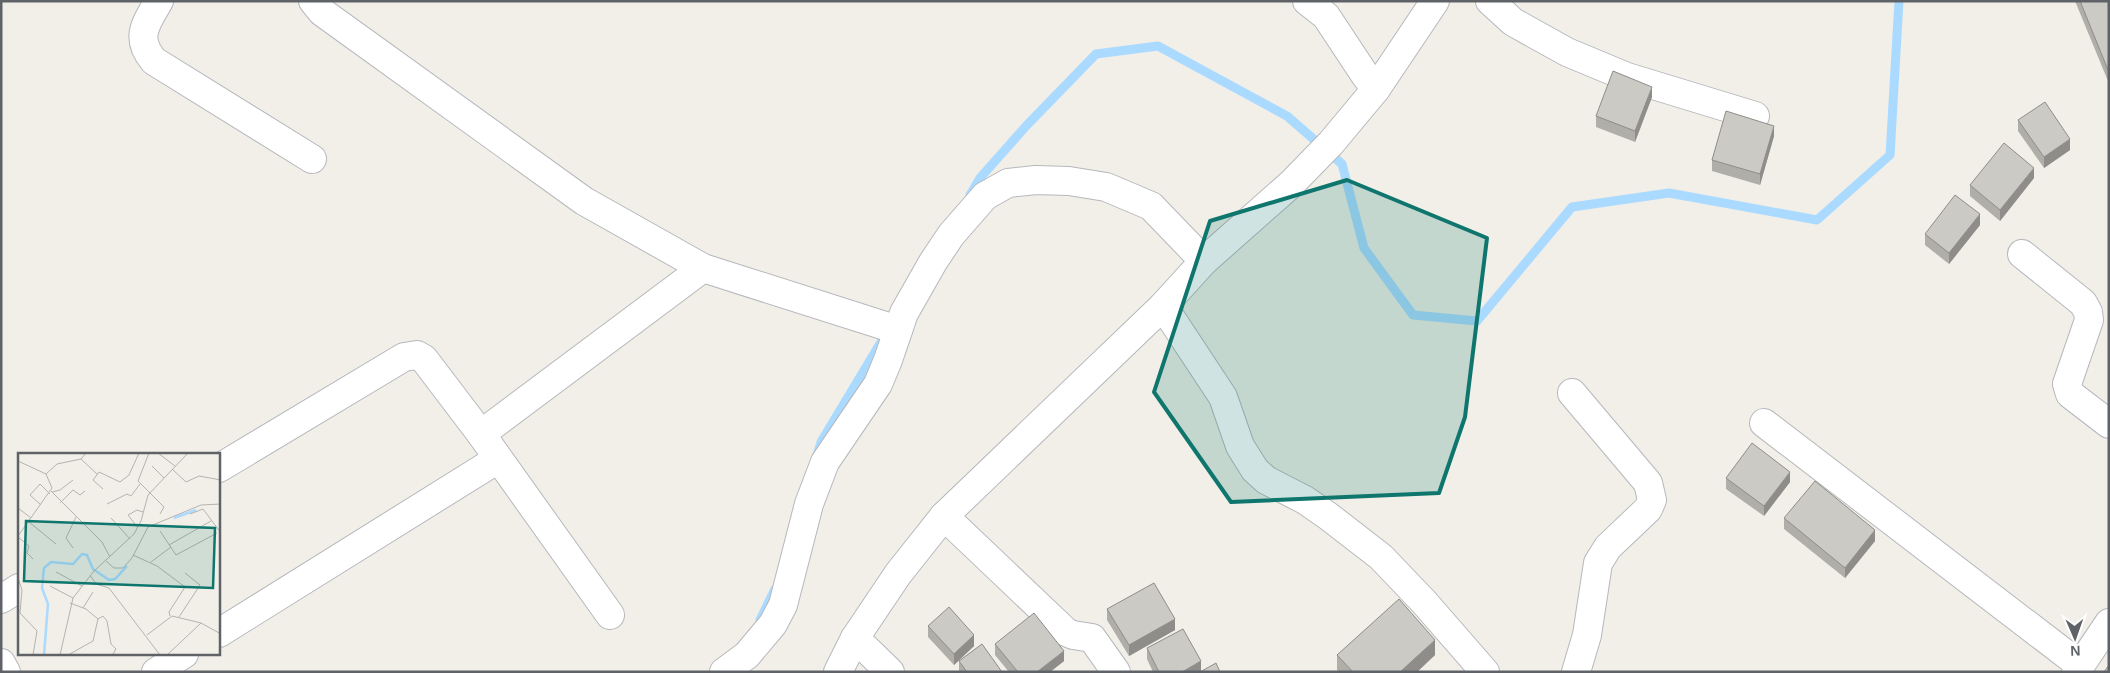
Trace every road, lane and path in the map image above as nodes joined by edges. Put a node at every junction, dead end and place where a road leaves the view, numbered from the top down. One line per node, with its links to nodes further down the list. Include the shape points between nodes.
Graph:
1 (160, 1): 8 (street, via 145,26 143,41 146,52 154,61)
2 (313, 1): 11 (street, via 322,12 584,202)
3 (1306, 1): 6 (street, via 1326,16)
4 (1435, 1): 6 (street)
5 (1490, 1): 7 (street, via 1514,22 1567,52 1627,77)
6 (1376, 89): 10 (street, via 1291,184)
7 (1755, 116)
8 (312, 159)
9 (2022, 254): 16 (street, via 2083,303 2088,312 2089,320 2067,384 2070,394)
10 (1204, 261): 12 (street); 13 (street, via 1151,206 1106,187 1061,181 1008,183 985,196 952,235)
11 (703, 268): 13 (street); 17 (street)
12 (1163, 306): 20 (street); 36 (street, via 1223,397 1240,446 1255,470 1266,480 1305,500 1381,557)
13 (895, 329): 32 (street, via 878,384 825,462 814,487 783,605 773,624 747,655)
14 (1572, 393): 37 (street, via 1648,483 1652,500 1648,509 1608,547 1598,563 1587,635)
15 (1764, 423): 29 (street)
16 (2109, 424)
17 (481, 434): 18 (street); 19 (street, via 424,359 409,355)
18 (498, 459): 23 (street); 25 (street)
19 (220, 467)
20 (944, 516): 26 (street, via 898,574); 35 (street, via 1066,632 1092,638)
21 (18, 589): 22 (street)
22 (1, 599)
23 (610, 616)
24 (2109, 624): 29 (street)
25 (220, 631)
26 (855, 638): 33 (street); 34 (street)
27 (181, 656): 31 (street)
28 (1, 663): 30 (street)
29 (2078, 668)
30 (6, 672)
31 (156, 672)
32 (724, 672)
33 (838, 672)
34 (890, 672)
35 (1116, 672)
36 (1485, 672)
37 (1576, 672)

